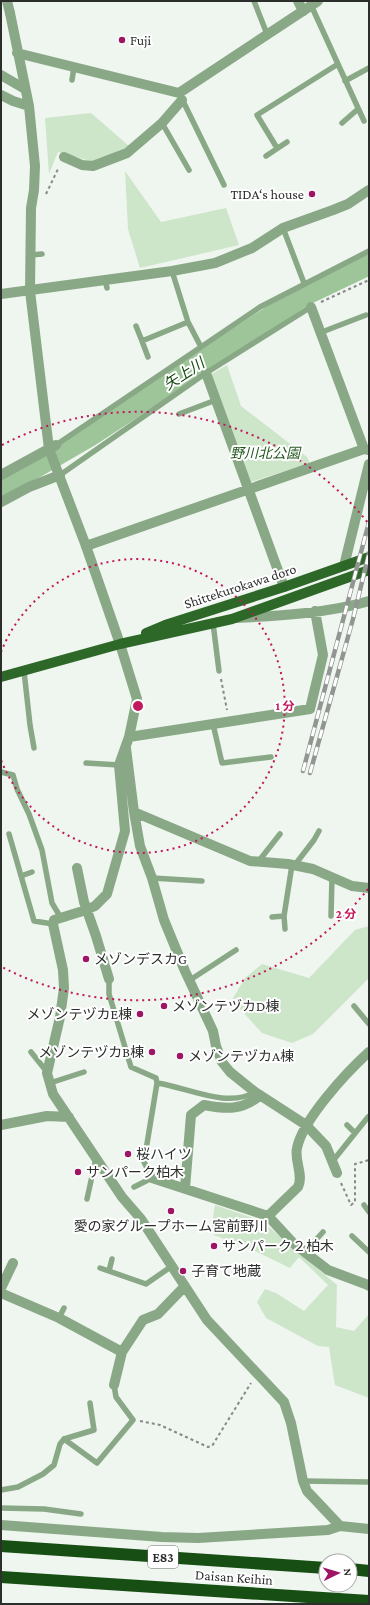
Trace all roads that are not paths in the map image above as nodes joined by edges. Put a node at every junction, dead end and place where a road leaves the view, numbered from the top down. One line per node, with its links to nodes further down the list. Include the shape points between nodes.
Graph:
1 (7, 1): 6 (street)
2 (254, 1): 5 (lane)
3 (298, 1): 4 (street)
4 (311, 6): 5 (street); 7 (lane)
5 (267, 34): 15 (street)
6 (17, 53): 8 (street); 13 (street)
7 (338, 64): 12 (lane); 22 (lane, via 257,115)
8 (74, 67): 11 (lane); 15 (street)
9 (369, 68): 12 (lane)
10 (1, 76): 13 (street)
11 (72, 80)
12 (346, 81): 17 (lane)
13 (25, 88): 16 (street)
14 (1, 95): 16 (street)
15 (181, 96): 20 (street); 26 (lane)
16 (29, 106): 31 (street, via 35,166)
17 (358, 109): 18 (lane); 19 (lane)
18 (364, 121)
19 (342, 122)
20 (162, 123): 24 (street, via 128,154 93,166 82,165); 25 (lane)
21 (287, 142): 22 (lane)
22 (277, 148): 23 (lane)
23 (266, 156)
24 (64, 157)
25 (189, 170)
26 (224, 185)
27 (369, 190): 28 (street, via 348,204)
28 (283, 228): 32 (street, via 252,248 215,263); 33 (lane)
29 (369, 252): 33 (lane)
30 (42, 254): 31 (lane)
31 (30, 255): 34 (street)
32 (172, 271): 34 (street, via 106,284); 38 (lane)
33 (304, 283): 42 (lane, via 260,307)
34 (30, 291): 35 (street); 47 (street)
35 (1, 294)
36 (311, 307): 40 (street); 44 (lane)
37 (366, 316): 40 (lane)
38 (188, 322): 41 (lane); 42 (lane)
39 (136, 326): 41 (lane)
40 (322, 332): 48 (street)
41 (142, 341): 43 (lane)
42 (201, 347): 47 (lane)
43 (148, 358)
44 (206, 373): 45 (street); 51 (lane)
45 (216, 400): 46 (lane); 52 (street)
46 (179, 414)
47 (53, 447): 50 (street); 51 (street)
48 (367, 449): 52 (street)
49 (369, 464): 56 (street)
50 (1, 475)
51 (60, 475): 53 (street); 54 (street)
52 (249, 489): 54 (street); 58 (street)
53 (1, 502)
54 (86, 546): 63 (street)
55 (369, 557): 56 (main road, Shittekurokawa doro)
56 (344, 566): 58 (main road, Shittekurokawa doro)
57 (369, 570): 61 (main road, Shittekurokawa doro)
58 (284, 587): 63 (main road, Shittekurokawa doro, via 165,625)
59 (369, 601): 60 (street)
60 (315, 611): 61 (street, via 274,617); 67 (street, via 323,655 310,708)
61 (232, 619): 62 (main road, Shittekurokawa doro)
62 (213, 623): 63 (main road, Shittekurokawa doro); 65 (lane)
63 (120, 644): 64 (main road, Shittekurokawa doro); 68 (street, via 137,699)
64 (24, 671): 66 (main road, Shittekurokawa doro); 69 (lane)
65 (219, 671)
66 (1, 677)
67 (213, 724): 68 (street); 70 (lane, via 222,763)
68 (127, 741): 72 (street); 74 (street)
69 (34, 748)
70 (271, 757)
71 (86, 763): 72 (lane)
72 (119, 765): 87 (street, via 125,831 107,894 95,906)
73 (1, 772): 91 (lane, via 13,775 29,814 42,850)
74 (134, 812): 78 (street, via 250,861); 84 (street, via 140,846)
75 (319, 831): 79 (lane)
76 (9, 834): 82 (lane)
77 (280, 834): 78 (lane)
78 (258, 862): 79 (street)
79 (293, 865): 83 (street, via 313,869); 88 (lane)
80 (77, 868): 87 (street)
81 (32, 872): 82 (lane)
82 (21, 876): 91 (lane, via 34,921)
83 (332, 877): 86 (street, via 352,886); 89 (lane)
84 (152, 878): 85 (lane); 95 (street, via 164,920)
85 (202, 881)
86 (369, 888)
87 (86, 910): 91 (street); 94 (street)
88 (284, 916): 90 (lane); 92 (lane)
89 (331, 916)
90 (272, 917)
91 (57, 921): 101 (street, via 64,988)
92 (285, 928)
93 (236, 950): 95 (lane)
94 (109, 979): 102 (lane, via 109,994 131,1068 156,1078)
95 (190, 980): 103 (street, via 213,1032 222,1062 230,1072)
96 (354, 1006): 97 (lane)
97 (369, 1024)
98 (31, 1052): 101 (lane)
99 (369, 1052): 107 (street, via 350,1070)
100 (84, 1072): 101 (lane)
101 (48, 1078): 104 (street, via 53,1094)
102 (157, 1083): 103 (lane, via 218,1098 240,1098); 113 (lane, via 144,1162)
103 (257, 1093): 107 (street); 115 (street, via 252,1103 235,1108 204,1104 191,1115)
104 (69, 1117): 106 (street, via 47,1116); 110 (street)
105 (368, 1117): 109 (lane)
106 (1, 1125)
107 (306, 1125): 111 (street, via 326,1146); 119 (street, via 296,1149 301,1182 298,1188)
108 (347, 1125): 109 (lane)
109 (355, 1133): 111 (lane)
110 (96, 1158): 116 (lane); 126 (street)
111 (332, 1162): 112 (street)
112 (337, 1173)
113 (152, 1178): 114 (lane); 115 (street)
114 (134, 1187)
115 (185, 1188): 119 (street)
116 (87, 1199)
117 (364, 1205): 118 (lane)
118 (369, 1212)
119 (268, 1216): 122 (street)
120 (323, 1232): 122 (lane)
121 (352, 1236): 123 (lane)
122 (305, 1252): 130 (street, via 328,1270)
123 (369, 1252)
124 (112, 1259): 128 (lane)
125 (13, 1264): 131 (street)
126 (172, 1266): 128 (lane, via 146,1284); 129 (street)
127 (100, 1268): 128 (lane)
128 (109, 1271)
129 (184, 1286): 135 (street, via 158,1314 143,1320); 139 (street, via 207,1320 284,1402 291,1423)
130 (369, 1286)
131 (1, 1288)
132 (1, 1293): 134 (street)
133 (64, 1308): 134 (lane)
134 (59, 1318): 135 (street)
135 (122, 1352): 136 (street)
136 (114, 1385): 138 (lane, via 116,1397 133,1420 97,1463)
137 (90, 1403): 138 (lane, via 94,1430)
138 (64, 1440): 141 (lane, via 60,1444 54,1465 43,1474 18,1487)
139 (302, 1481): 140 (lane); 145 (street, via 307,1492)
140 (369, 1482)
141 (1, 1490)
142 (1, 1508): 143 (lane, via 44,1509)
143 (81, 1514)
144 (1, 1525): 145 (street, via 198,1538 328,1530)
145 (340, 1526): 146 (street)
146 (369, 1529)
147 (1, 1546): 148 (highway, Daisan Keihin / E83)
148 (318, 1567)
149 (358, 1569): 150 (highway)
150 (369, 1570)
151 (1, 1577): 152 (highway, Daisan Keihin / E83)
152 (369, 1601)

